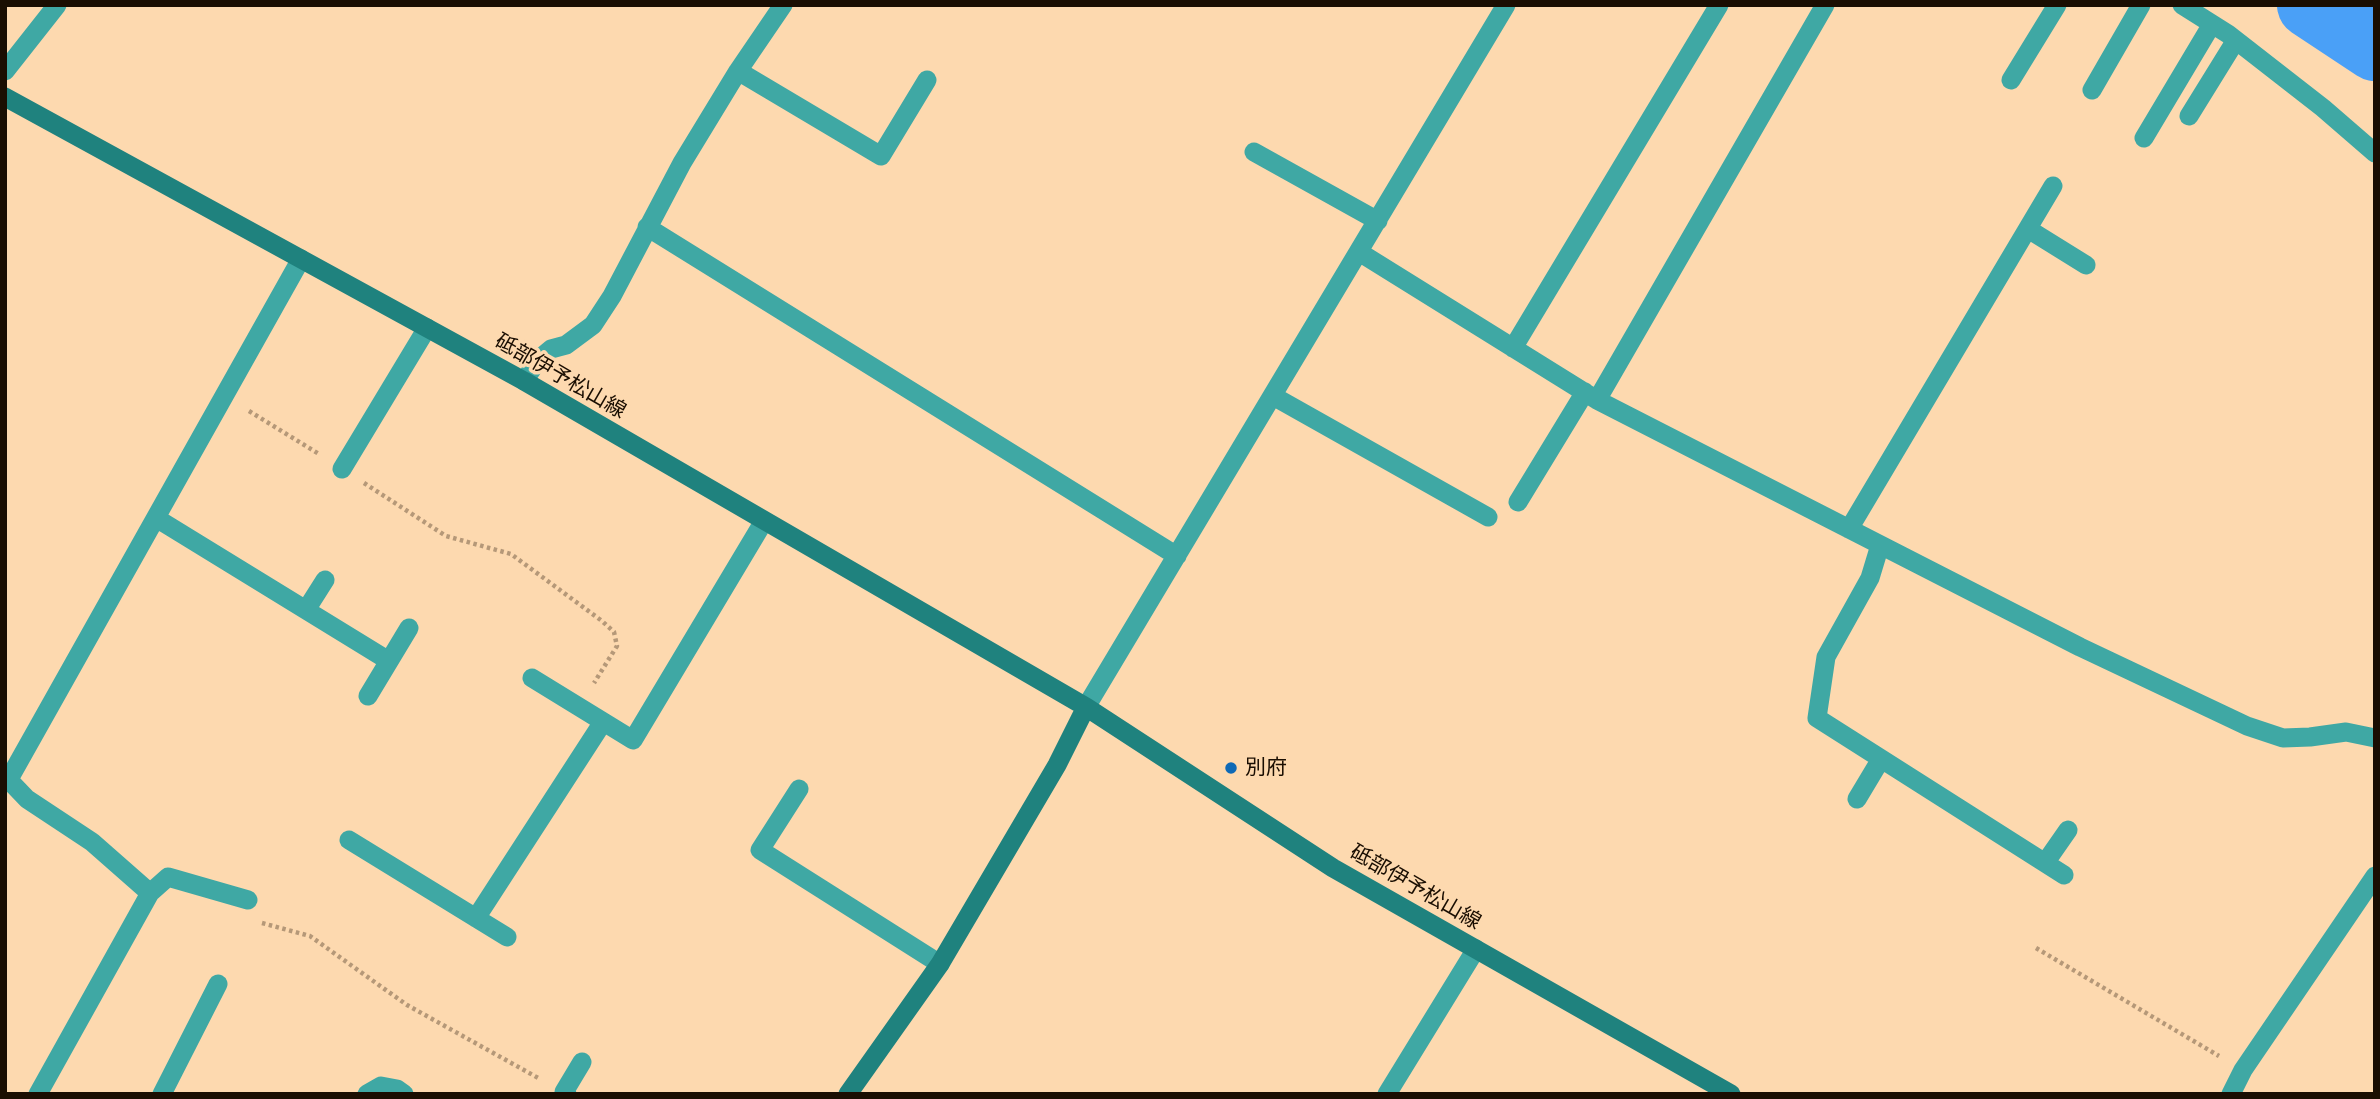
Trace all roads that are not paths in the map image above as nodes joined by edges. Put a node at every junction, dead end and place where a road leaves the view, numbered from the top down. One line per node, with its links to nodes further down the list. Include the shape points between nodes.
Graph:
1 (57, 5): 11 (street)
2 (783, 5): 12 (street)
3 (1507, 5): 22 (street)
4 (1719, 5): 29 (street)
5 (1825, 5): 32 (street)
6 (2057, 5): 14 (street)
7 (2141, 5): 15 (street)
8 (2182, 5): 9 (street)
9 (2209, 16): 10 (street); 18 (street)
10 (2236, 40): 17 (street); 20 (street)
11 (5, 71)
12 (738, 71): 13 (street, via 881,156); 23 (street)
13 (927, 80)
14 (2011, 80)
15 (2092, 90)
16 (5, 97): 26 (main road, 砥部伊予松山線)
17 (2189, 116)
18 (2144, 138)
19 (1254, 152): 22 (street)
20 (2375, 153)
21 (2053, 186): 24 (street)
22 (1378, 221): 25 (street)
23 (647, 228): 30 (street, via 593,325 566,345 551,349); 40 (street)
24 (2028, 229): 27 (street); 38 (street)
25 (1359, 252): 29 (street); 31 (street)
26 (301, 259): 28 (main road, 砥部伊予松山線); 36 (street)
27 (2086, 265)
28 (427, 328): 30 (main road, 砥部伊予松山線); 33 (street)
29 (1513, 348): 32 (street)
30 (524, 381): 37 (main road, 砥部伊予松山線)
31 (1273, 396): 35 (street); 40 (street)
32 (1591, 396): 34 (street); 38 (street)
33 (342, 469)
34 (1518, 502)
35 (1488, 517)
36 (156, 519): 42 (street); 51 (street)
37 (764, 521): 47 (main road, 砥部伊予松山線); 48 (street, via 633,740)
38 (1849, 529): 39 (street)
39 (1880, 545): 49 (street, via 2247,726 2283,738 2346,732); 50 (street, via 1870,579 1826,657 1818,718)
40 (1177, 556): 47 (street)
41 (325, 580): 42 (street)
42 (306, 610): 44 (street)
43 (409, 628): 44 (street)
44 (389, 661): 46 (street)
45 (532, 678): 48 (street)
46 (369, 696)
47 (1086, 707): 63 (main road, 砥部伊予松山線, via 1333,868); 64 (main road)
48 (603, 722): 61 (street)
49 (2375, 738)
50 (1881, 758): 53 (street); 56 (street)
51 (7, 778): 59 (street, via 26,799 92,842)
52 (799, 789): 64 (street, via 760,850)
53 (1857, 799)
54 (2068, 830): 56 (street)
55 (349, 840): 61 (street)
56 (2045, 863): 57 (street)
57 (2064, 875)
58 (2375, 876): 75 (street)
59 (150, 893): 60 (street, via 168,877); 68 (street)
60 (248, 900)
61 (476, 918): 62 (street)
62 (507, 937)
63 (1476, 949): 73 (street); 74 (main road, 砥部伊予松山線)
64 (940, 964): 72 (main road)
65 (218, 984): 69 (street)
66 (582, 1062): 67 (street)
67 (566, 1093)
68 (38, 1094)
69 (162, 1094)
70 (367, 1094): 71 (street, via 381,1086)
71 (404, 1094)
72 (848, 1094)
73 (1387, 1094)
74 (1731, 1094)
75 (2231, 1094)

